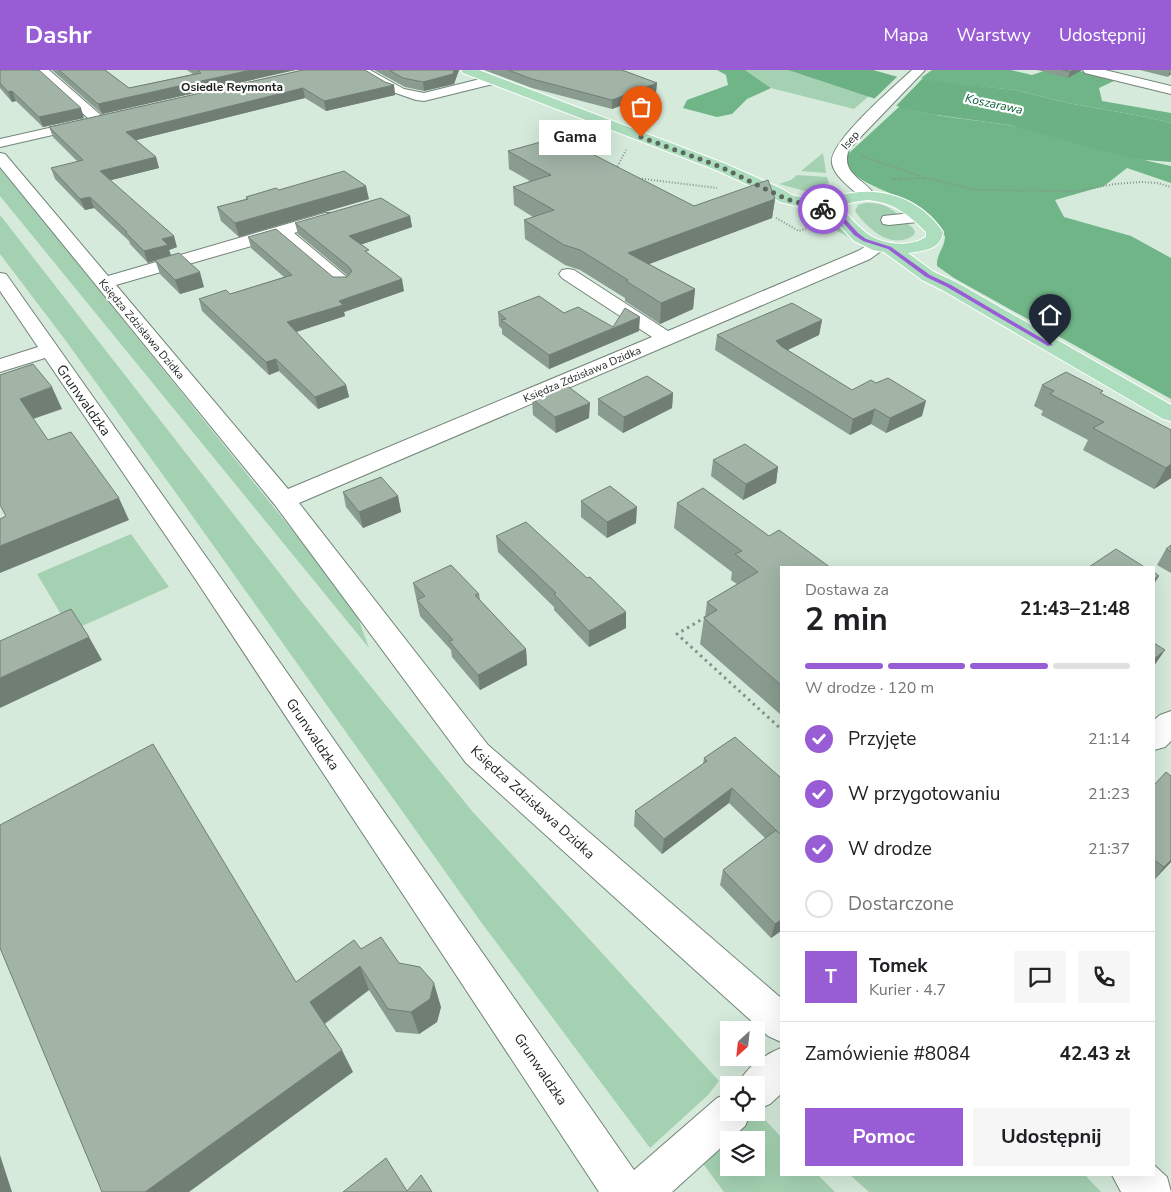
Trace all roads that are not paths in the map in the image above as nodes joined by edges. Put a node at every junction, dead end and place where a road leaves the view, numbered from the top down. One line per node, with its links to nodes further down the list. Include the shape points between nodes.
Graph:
1 (41, 70): 8 (street, via 103,119)
2 (361, 70): 6 (street, via 416,97)
3 (467, 70): 6 (main road)
4 (919, 70): 9 (street, Isep, via 849,139 841,150 839,162)
5 (1089, 70): 7 (street)
6 (492, 80): 11 (main road, via 721,167 796,202)
7 (1171, 90)
8 (0, 146): 20 (street, Księdza Zdzisława Dzidka)
9 (843, 174): 10 (street); 11 (street, Isep)
10 (867, 195): 11 (main road); 13 (main road, via 902,202)
11 (840, 203): 16 (main road, via 860,237)
12 (346, 212): 15 (street)
13 (921, 217): 14 (street); 17 (main road, via 935,236 928,244)
14 (889, 220)
15 (281, 231): 20 (street); 21 (street)
16 (884, 247): 17 (main road); 22 (main road); 23 (street, Księdza Zdzisława Dzidka)
17 (917, 248): 22 (main road)
18 (568, 274): 23 (street)
19 (0, 278): 24 (street, Grunwaldzka)
20 (104, 283): 27 (street, Księdza Zdzisława Dzidka)
21 (343, 283)
22 (949, 286): 26 (main road)
23 (666, 338): 27 (street, Księdza Zdzisława Dzidka)
24 (50, 350): 25 (street); 35 (street, Grunwaldzka)
25 (0, 366)
26 (1171, 414)
27 (284, 500): 30 (street, Księdza Zdzisława Dzidka, via 477,754)
28 (1171, 723): 29 (street)
29 (1155, 737)
30 (780, 1022)
31 (780, 1069): 32 (street)
32 (765, 1082)
33 (721, 1121): 36 (street)
34 (1134, 1176): 37 (street)
35 (624, 1192)
36 (642, 1192)
37 (1152, 1192)

